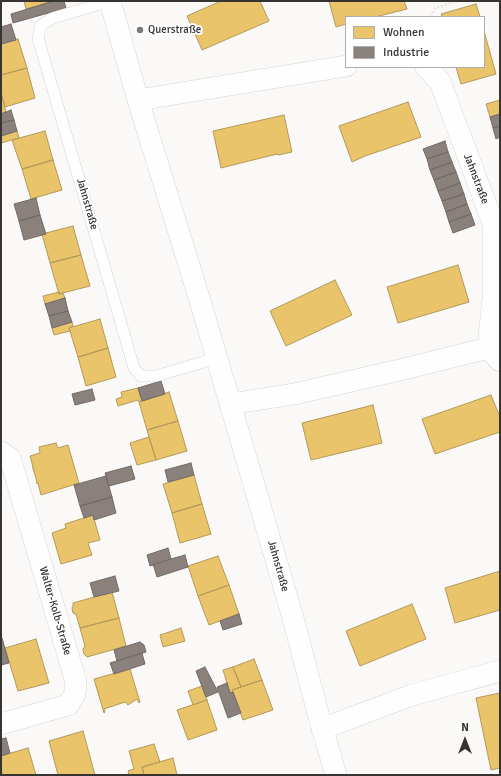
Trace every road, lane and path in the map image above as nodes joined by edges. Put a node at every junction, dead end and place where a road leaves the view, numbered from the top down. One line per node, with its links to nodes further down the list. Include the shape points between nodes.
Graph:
1 (110, 1): 6 (street, Jahnstraße); 8 (lane, Jahnstraße, via 53,18 41,25 38,38 134,368 141,376 156,376)
2 (457, 1): 3 (path, via 435,8)
3 (431, 16)
4 (345, 66): 6 (street)
5 (427, 68): 7 (street, Jahnstraße, via 440,82 493,223)
6 (138, 100): 8 (street, Jahnstraße)
7 (494, 354): 9 (street, Jahnstraße, via 404,369 294,394)
8 (217, 358): 9 (street, Jahnstraße)
9 (230, 404): 13 (street, Jahnstraße, via 293,618)
10 (1, 452): 12 (street, Walter-Kolb-Straße, via 10,458 76,682 75,694 68,705)
11 (500, 671): 13 (street, via 412,695)
12 (1, 724)
13 (322, 729): 14 (street, Jahnstraße)
14 (336, 775)

